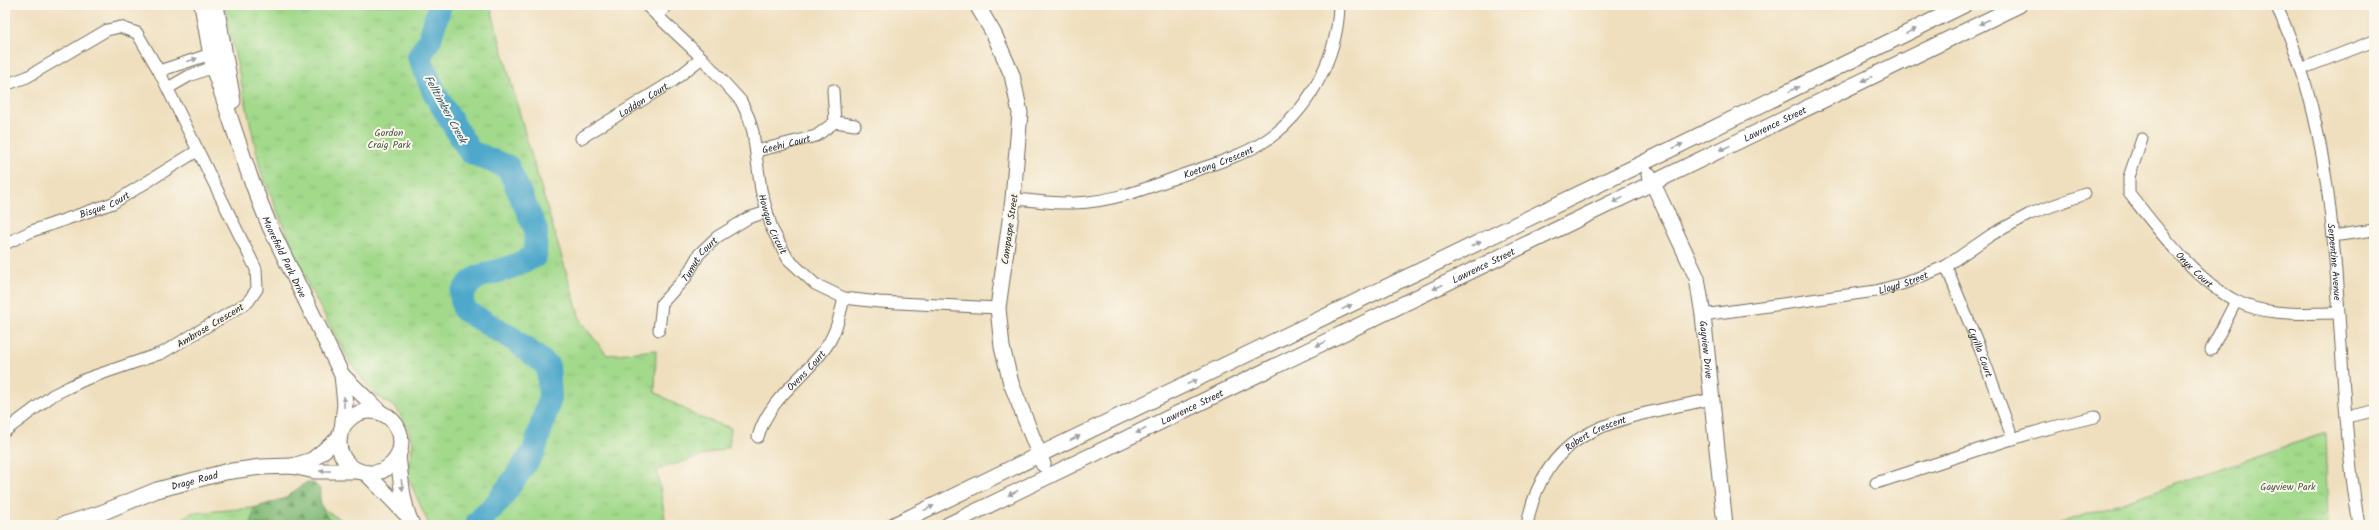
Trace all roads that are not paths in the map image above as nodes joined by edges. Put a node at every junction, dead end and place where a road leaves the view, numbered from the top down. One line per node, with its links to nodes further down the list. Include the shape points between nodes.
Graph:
1 (202, 5): 13 (main road, Moorefield Park Drive)
2 (216, 5): 13 (main road, Moorefield Park Drive)
3 (646, 5): 10 (street, Howqua Circuit)
4 (667, 5): 10 (street)
5 (977, 5): 28 (main road, Campaspe Street, via 994,34 1012,75 1020,113)
6 (1339, 5): 28 (street, Koetong Crescent, via 1333,45 1322,74 1301,106 1262,143 1234,156 1110,199 1073,203)
7 (1964, 5): 25 (main road, one-way to 7)
8 (2019, 5): 26 (main road, Lawrence Street, one-way to 26)
9 (2276, 5): 14 (street, Serpentine Avenue)
10 (657, 16): 12 (street, Howqua Circuit)
11 (2374, 40): 14 (street)
12 (702, 58): 21 (street, Loddon Court, via 673,81); 24 (street, Howqua Circuit, via 741,101 749,118)
13 (216, 60): 15 (street, one-way to 13); 17 (street); 41 (main road, Moorefield Park Drive, via 235,112 236,134 270,227)
14 (2301, 69): 31 (street, Serpentine Avenue, via 2314,111 2323,155)
15 (159, 71): 16 (street, Ambrose Crescent, via 137,33 126,28 113,28 27,77); 17 (street, Ambrose Crescent)
16 (5, 85)
17 (168, 88): 23 (street, Ambrose Crescent)
18 (833, 90): 19 (street)
19 (835, 122): 20 (street); 24 (street, Geehi Court, via 816,136)
20 (855, 125)
21 (581, 138)
22 (2142, 139): 35 (street, Onyx Court, via 2129,177 2130,193 2200,274)
23 (197, 151): 32 (street, Bisque Court, via 113,203 32,231); 47 (street, Ambrose Crescent, via 256,269 258,281 254,295 248,302 162,353 86,379 53,396)
24 (757, 151): 29 (street, Howqua Circuit, via 761,190)
25 (1643, 163): 26 (main road, Gayview Drive); 52 (main road, one-way to 25)
26 (1653, 183): 38 (main road, Gayview Drive, via 1697,278); 55 (main road, Lawrence Street, one-way to 55)
27 (2085, 194): 33 (street, Lloyd Street, via 2030,214 1991,235)
28 (1014, 199): 36 (main road, Campaspe Street)
29 (767, 212): 34 (street, Howqua Circuit, via 772,229 788,259 815,284); 39 (street, Tumut Court, via 748,218 717,237 699,254 686,277 662,303)
30 (2374, 230): 31 (street)
31 (2333, 236): 37 (street, Serpentine Avenue)
32 (5, 244)
33 (1946, 266): 38 (street, Lloyd Street, via 1906,284 1876,291); 50 (street, Cyrilla Court)
34 (844, 298): 36 (street, Howqua Circuit); 49 (street, Ovens Court, via 838,322 826,348 787,388 762,423)
35 (2236, 301): 37 (street, Onyx Court, via 2283,313); 40 (street)
36 (998, 308): 52 (main road, Campaspe Street, via 1002,347 1011,383)
37 (2338, 313): 46 (street, Serpentine Avenue)
38 (1703, 315): 42 (main road, Gayview Drive)
39 (659, 330)
40 (2211, 350)
41 (342, 375): 44 (main road); 48 (main road, one-way to 41, via 345,404)
42 (1711, 400): 63 (street, Robert Crescent, via 1615,421 1573,442 1553,461 1542,479 1532,502); 64 (main road, Gayview Drive)
43 (2374, 411): 46 (street)
44 (380, 412): 48 (main road, via 358,413 349,419); 51 (main road, via 388,416 399,430 401,443)
45 (2096, 417): 50 (street, via 2061,424)
46 (2346, 417): 65 (street, Serpentine Avenue, via 2351,476)
47 (5, 431)
48 (341, 433): 53 (main road, Drage Road, via 312,460); 54 (main road, via 340,446 346,461)
49 (758, 437)
50 (2013, 439): 56 (street)
51 (398, 456): 54 (main road, via 385,469); 58 (main road, one-way to 58)
52 (1040, 456): 55 (main road, Campaspe Street); 61 (main road, one-way to 52)
53 (292, 466): 54 (main road, Drage Road, one-way to 53, via 315,471); 57 (main road, Drage Road, via 260,466 190,479)
54 (362, 472): 58 (main road)
55 (1048, 476): 62 (main road, Lawrence Street, one-way to 62)
56 (1876, 483)
57 (101, 513): 59 (main road, Drage Road); 60 (main road, Drage Road)
58 (410, 520)
59 (62, 525)
60 (84, 525)
61 (894, 525)
62 (948, 525)
63 (1527, 525)
64 (1725, 525)
65 (2359, 525)

